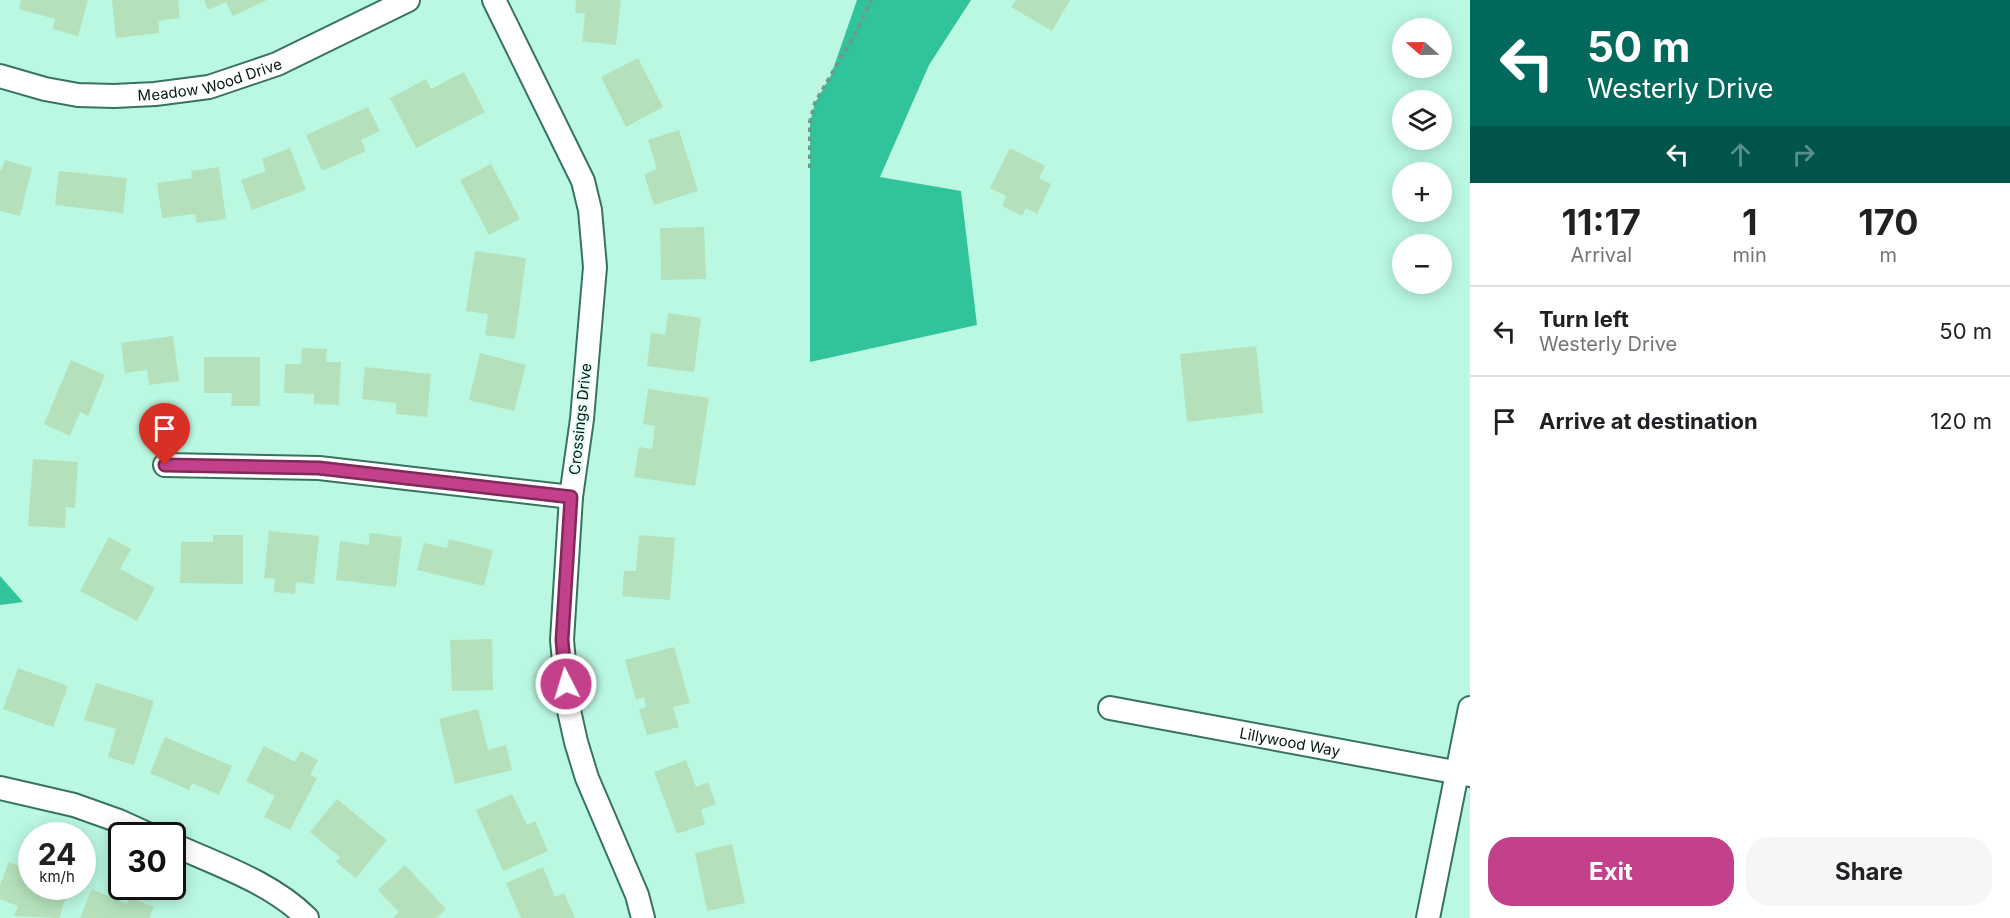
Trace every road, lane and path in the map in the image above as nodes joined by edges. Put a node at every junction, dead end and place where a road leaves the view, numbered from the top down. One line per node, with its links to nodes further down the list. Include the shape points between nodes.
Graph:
1 (408, 0): 4 (street, Meadow Wood Drive, via 277,64 208,87 155,94 78,95)
2 (494, 0): 7 (street, Crossings Drive, via 583,181 590,210 595,267)
3 (871, 0): 5 (path, via 815,103 810,122)
4 (0, 76)
5 (810, 168)
6 (165, 465): 7 (street, via 319,468)
7 (571, 497): 15 (street, Crossings Drive, via 562,640 568,706 587,777 638,895)
8 (1110, 708): 10 (street, Lillywood Way)
9 (1470, 708): 10 (street)
10 (1464, 774): 16 (street)
11 (0, 788): 12 (street, via 74,805)
12 (121, 822)
13 (186, 850): 14 (street, via 275,893)
14 (307, 918)
15 (643, 918)
16 (1428, 918)

